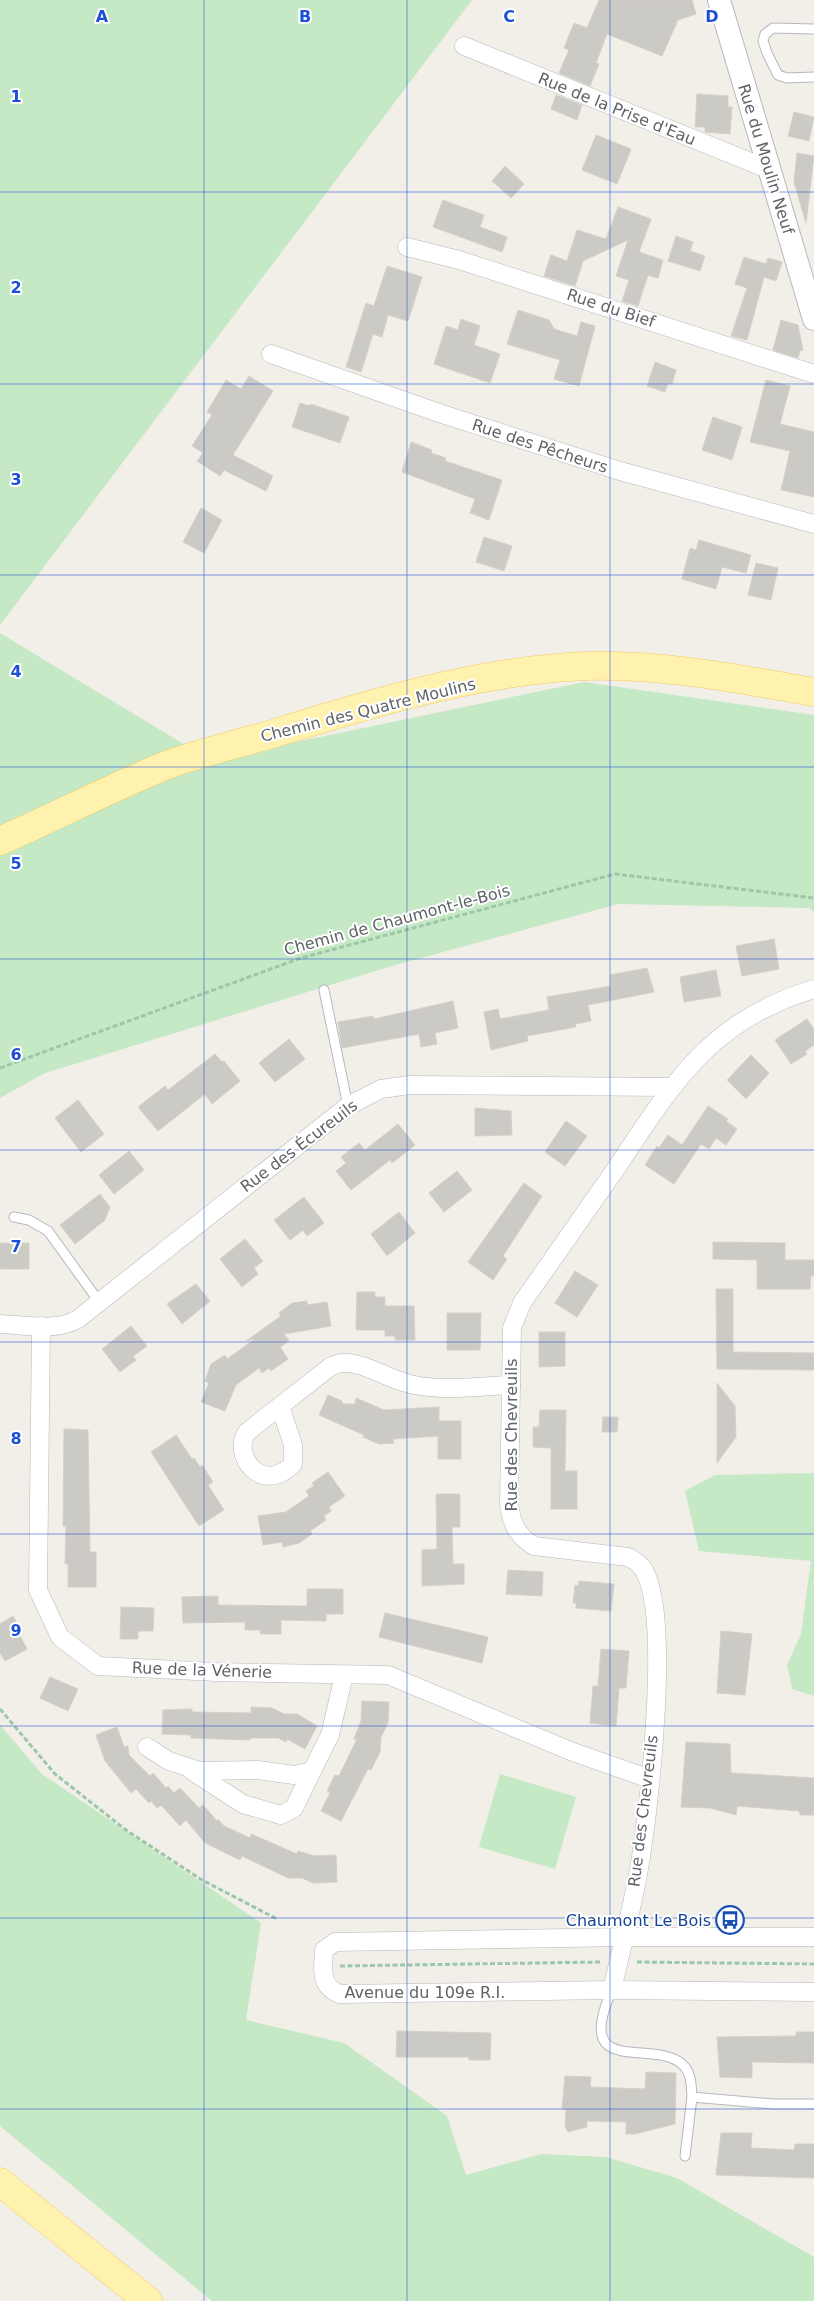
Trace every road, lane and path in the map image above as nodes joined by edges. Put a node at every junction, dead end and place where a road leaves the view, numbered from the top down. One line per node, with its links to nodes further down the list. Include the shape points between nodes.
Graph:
1 (719, 0): 5 (street, Rue du Moulin Neuf)
2 (814, 29): 4 (lane, via 772,28 763,41 778,75)
3 (464, 46): 5 (street, Rue de la Prise d'Eau)
4 (814, 77)
5 (770, 170): 7 (street, Rue du Moulin Neuf)
6 (406, 247): 9 (street, Rue du Bief, via 459,260)
7 (814, 318)
8 (271, 354): 10 (street, Rue des Pêcheurs, via 442,414 620,471)
9 (814, 374)
10 (814, 524)
11 (814, 692): 12 (main road, Chemin des Quatre Moulins, via 658,668 587,666 543,669 492,678 389,700 164,766)
12 (0, 841)
13 (814, 898): 16 (path, Chemin de Chaumont-le-Bois, via 615,874 301,958)
14 (814, 989): 17 (street, Rue des Chevreuils, via 777,1003 725,1033)
15 (324, 990): 18 (lane)
16 (0, 1068)
17 (670, 1087): 18 (street, Rue des Écureuils, via 410,1085 381,1089); 23 (street, Rue des Chevreuils, via 522,1303 512,1328)
18 (348, 1106): 20 (street, Rue des Écureuils)
19 (14, 1217): 20 (lane, via 29,1220 48,1231)
20 (100, 1303): 22 (street, Rue des Écureuils, via 67,1325)
21 (0, 1324): 22 (street, Rue des Écureuils)
22 (41, 1326): 25 (street, Rue de la Vénerie, via 38,1590 60,1637 98,1666)
23 (511, 1385): 24 (street, via 417,1386 344,1362 330,1366); 30 (street, Rue des Chevreuils, via 509,1503 517,1531 534,1546 628,1557 638,1562 649,1582 657,1663)
24 (280, 1406)
25 (344, 1675): 29 (street, via 330,1735); 30 (street, Rue de la Vénerie, via 388,1675 573,1752)
26 (0, 1709): 31 (path, via 55,1774 126,1830 202,1880)
27 (147, 1747): 28 (street)
28 (190, 1769): 29 (street, via 258,1770 301,1775); 29 (street, via 243,1804 280,1815 294,1808)
29 (313, 1769)
30 (650, 1779): 32 (street, Rue des Chevreuils, via 641,1856)
31 (277, 1919)
32 (623, 1937): 33 (street); 34 (street, Rue des Chevreuils); 36 (street, via 334,1942 324,1950)
33 (814, 1938)
34 (619, 1961): 35 (path); 36 (path); 37 (street, Rue des Chevreuils)
35 (814, 1964)
36 (323, 1966): 37 (street, Avenue du 109e R.I., via 330,1990 340,1994)
37 (612, 1990): 38 (street, Avenue du 109e R.I.); 39 (lane, via 602,2022 604,2038 609,2045 623,2052 671,2058 683,2065 691,2077)
38 (814, 1992)
39 (692, 2096): 40 (lane, via 773,2104); 41 (lane)
40 (814, 2104)
41 (686, 2156)
42 (0, 2182): 43 (main road)
43 (148, 2301)

